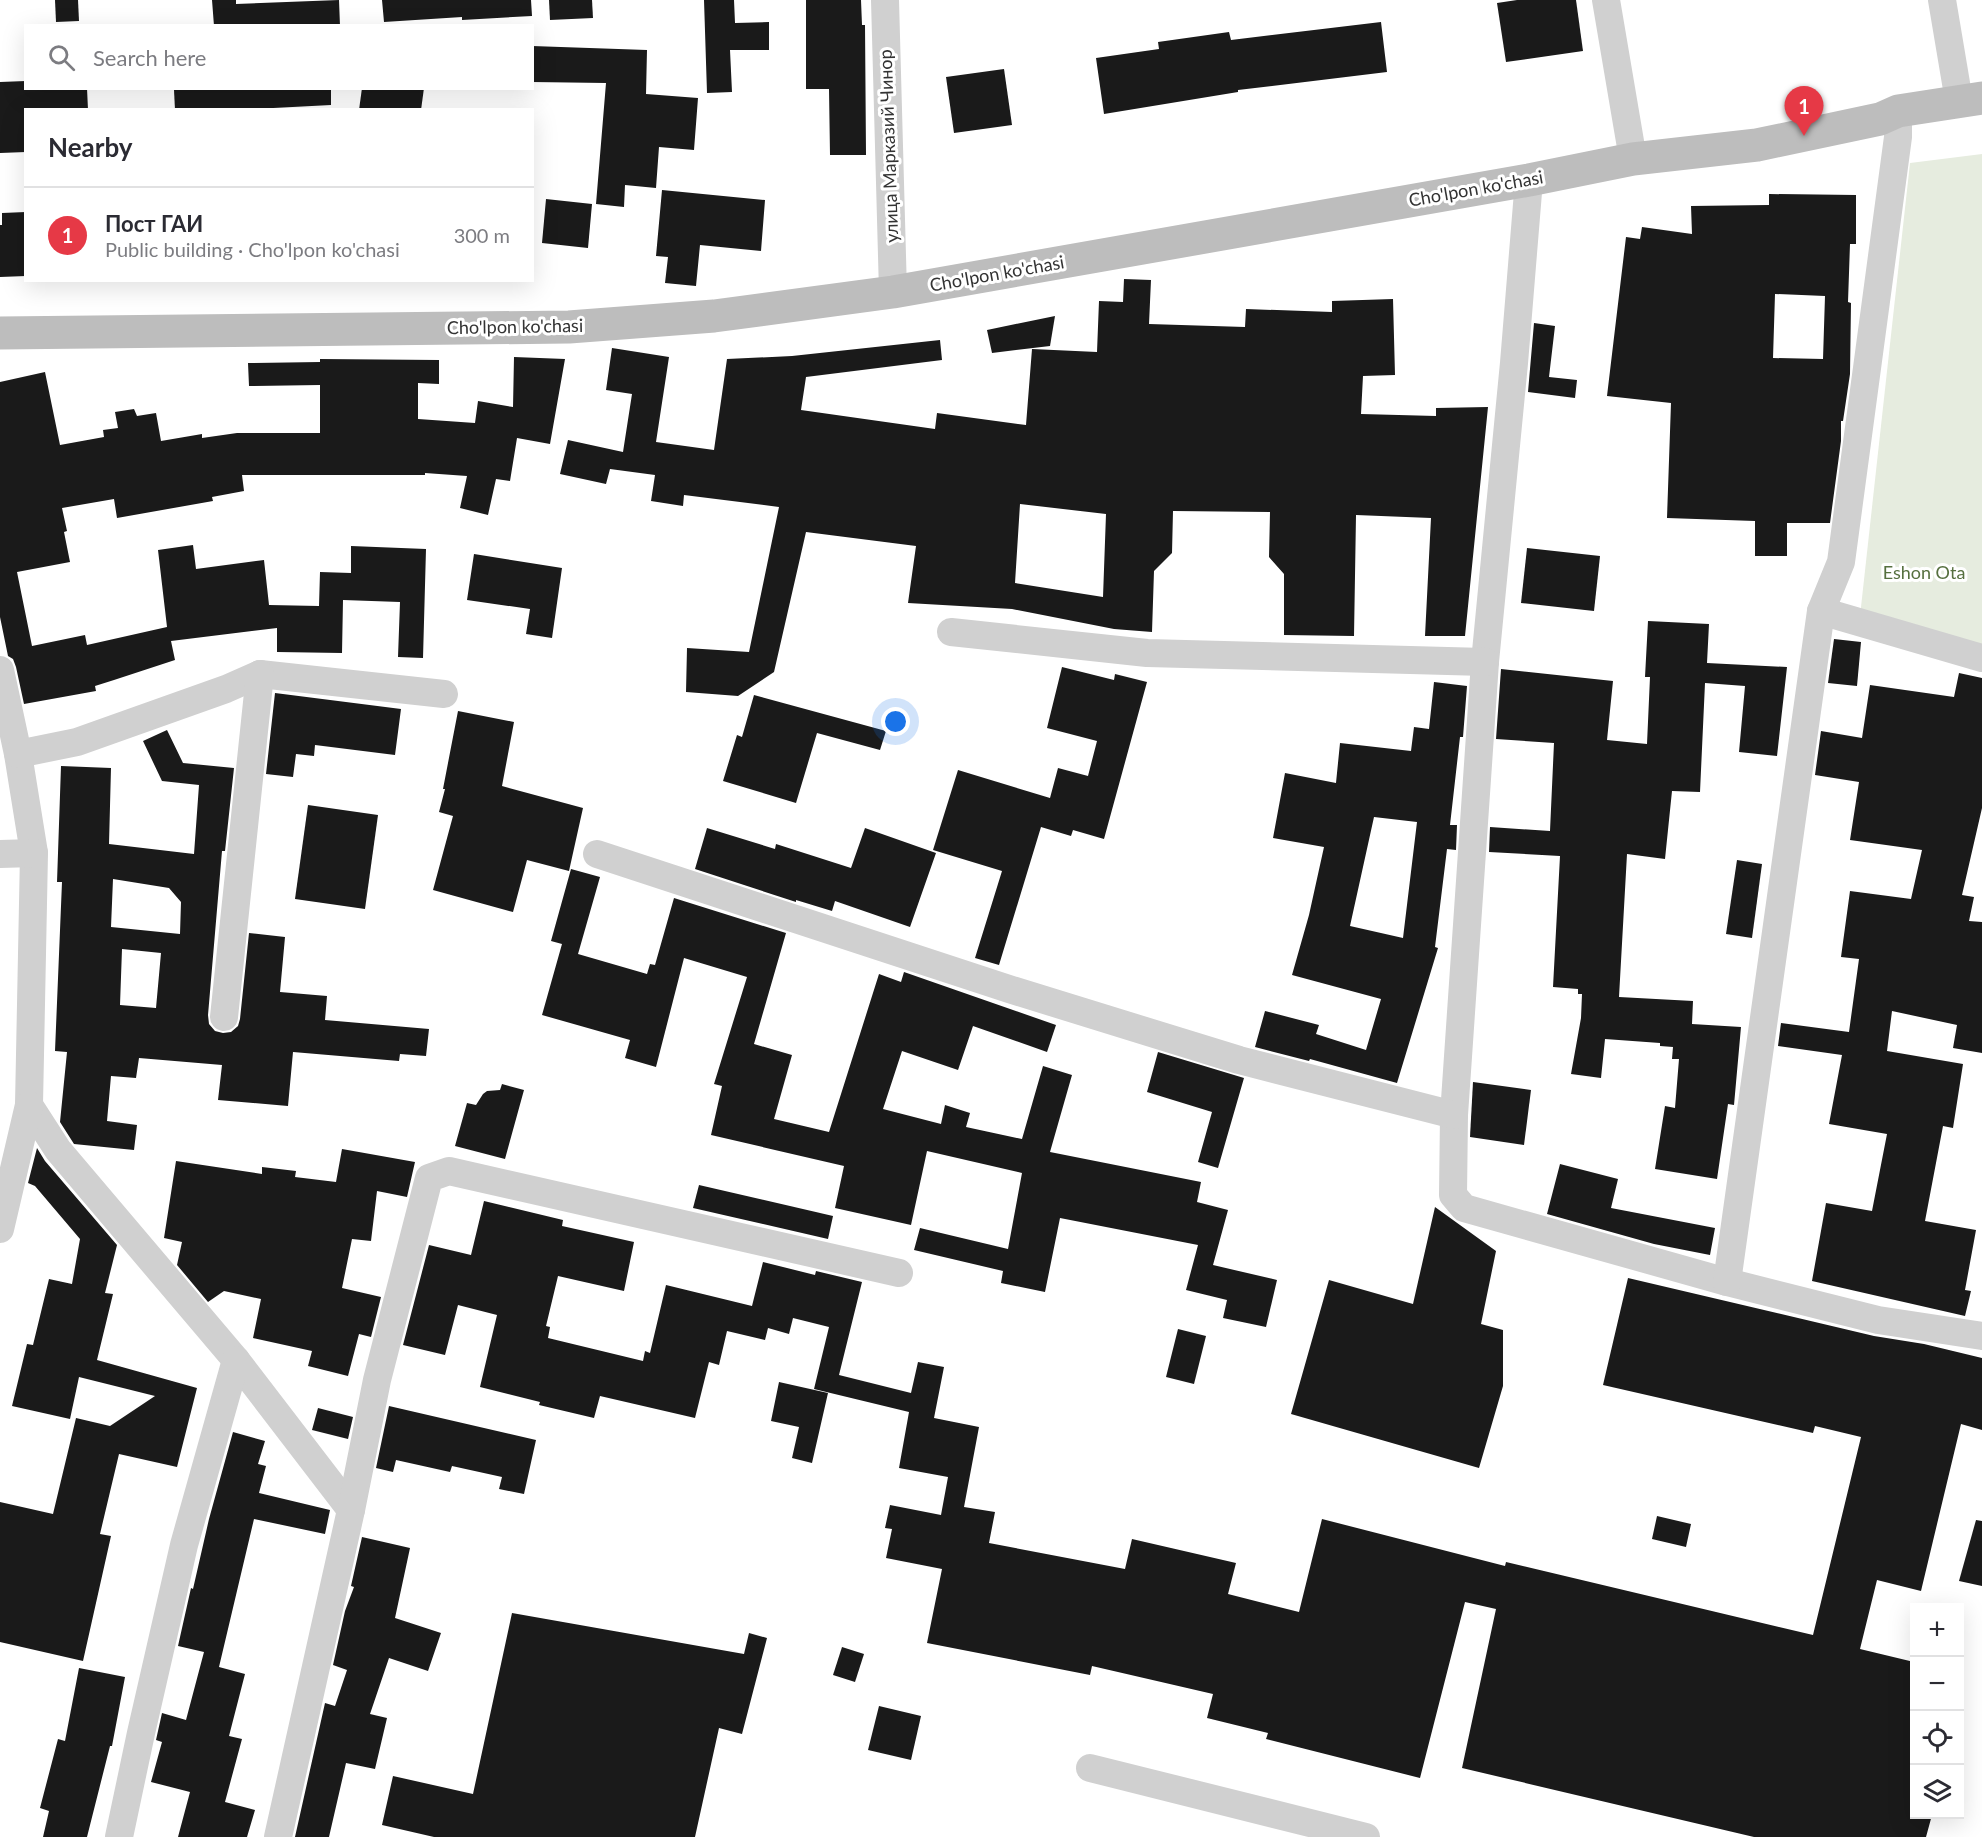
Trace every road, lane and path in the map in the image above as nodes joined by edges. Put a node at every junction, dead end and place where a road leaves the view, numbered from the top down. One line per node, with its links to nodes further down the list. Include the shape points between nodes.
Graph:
1 (885, 0): 8 (street, улица Марказий Чинор)
2 (1606, 0): 6 (street)
3 (1942, 0): 4 (street)
4 (1970, 100): 5 (main road, Cho'lpon ko'chasi)
5 (1898, 111): 6 (main road, Cho'lpon ko'chasi, via 1880,119 1757,145); 10 (street, via 1898,137 1841,562)
6 (1633, 159): 7 (main road, Cho'lpon ko'chasi)
7 (1529, 180): 8 (main road, Cho'lpon ko'chasi); 13 (street)
8 (893, 292): 9 (main road, Cho'lpon ko'chasi, via 714,316 569,327)
9 (0, 333)
10 (1821, 611): 12 (street); 26 (street)
11 (951, 632): 13 (street, via 1148,653)
12 (1982, 658)
13 (1485, 662): 23 (street)
14 (0, 670): 17 (street)
15 (260, 674): 16 (street); 17 (street, via 77,742); 21 (street)
16 (444, 694)
17 (18, 754): 18 (street)
18 (34, 853): 19 (street); 22 (street)
19 (0, 854)
20 (597, 855): 23 (street, via 1239,1060)
21 (224, 1017)
22 (29, 1105): 24 (street); 28 (street, via 58,1150)
23 (1454, 1115): 26 (street, via 1453,1196 1464,1208)
24 (0, 1229)
25 (899, 1273): 29 (street, via 449,1171 429,1178 377,1380)
26 (1727, 1282): 27 (street, via 1878,1320)
27 (1982, 1336)
28 (236, 1360): 29 (street); 31 (street, via 184,1545)
29 (351, 1510): 32 (street)
30 (1090, 1768): 33 (street)
31 (119, 1837)
32 (278, 1837)
33 (1366, 1837)

